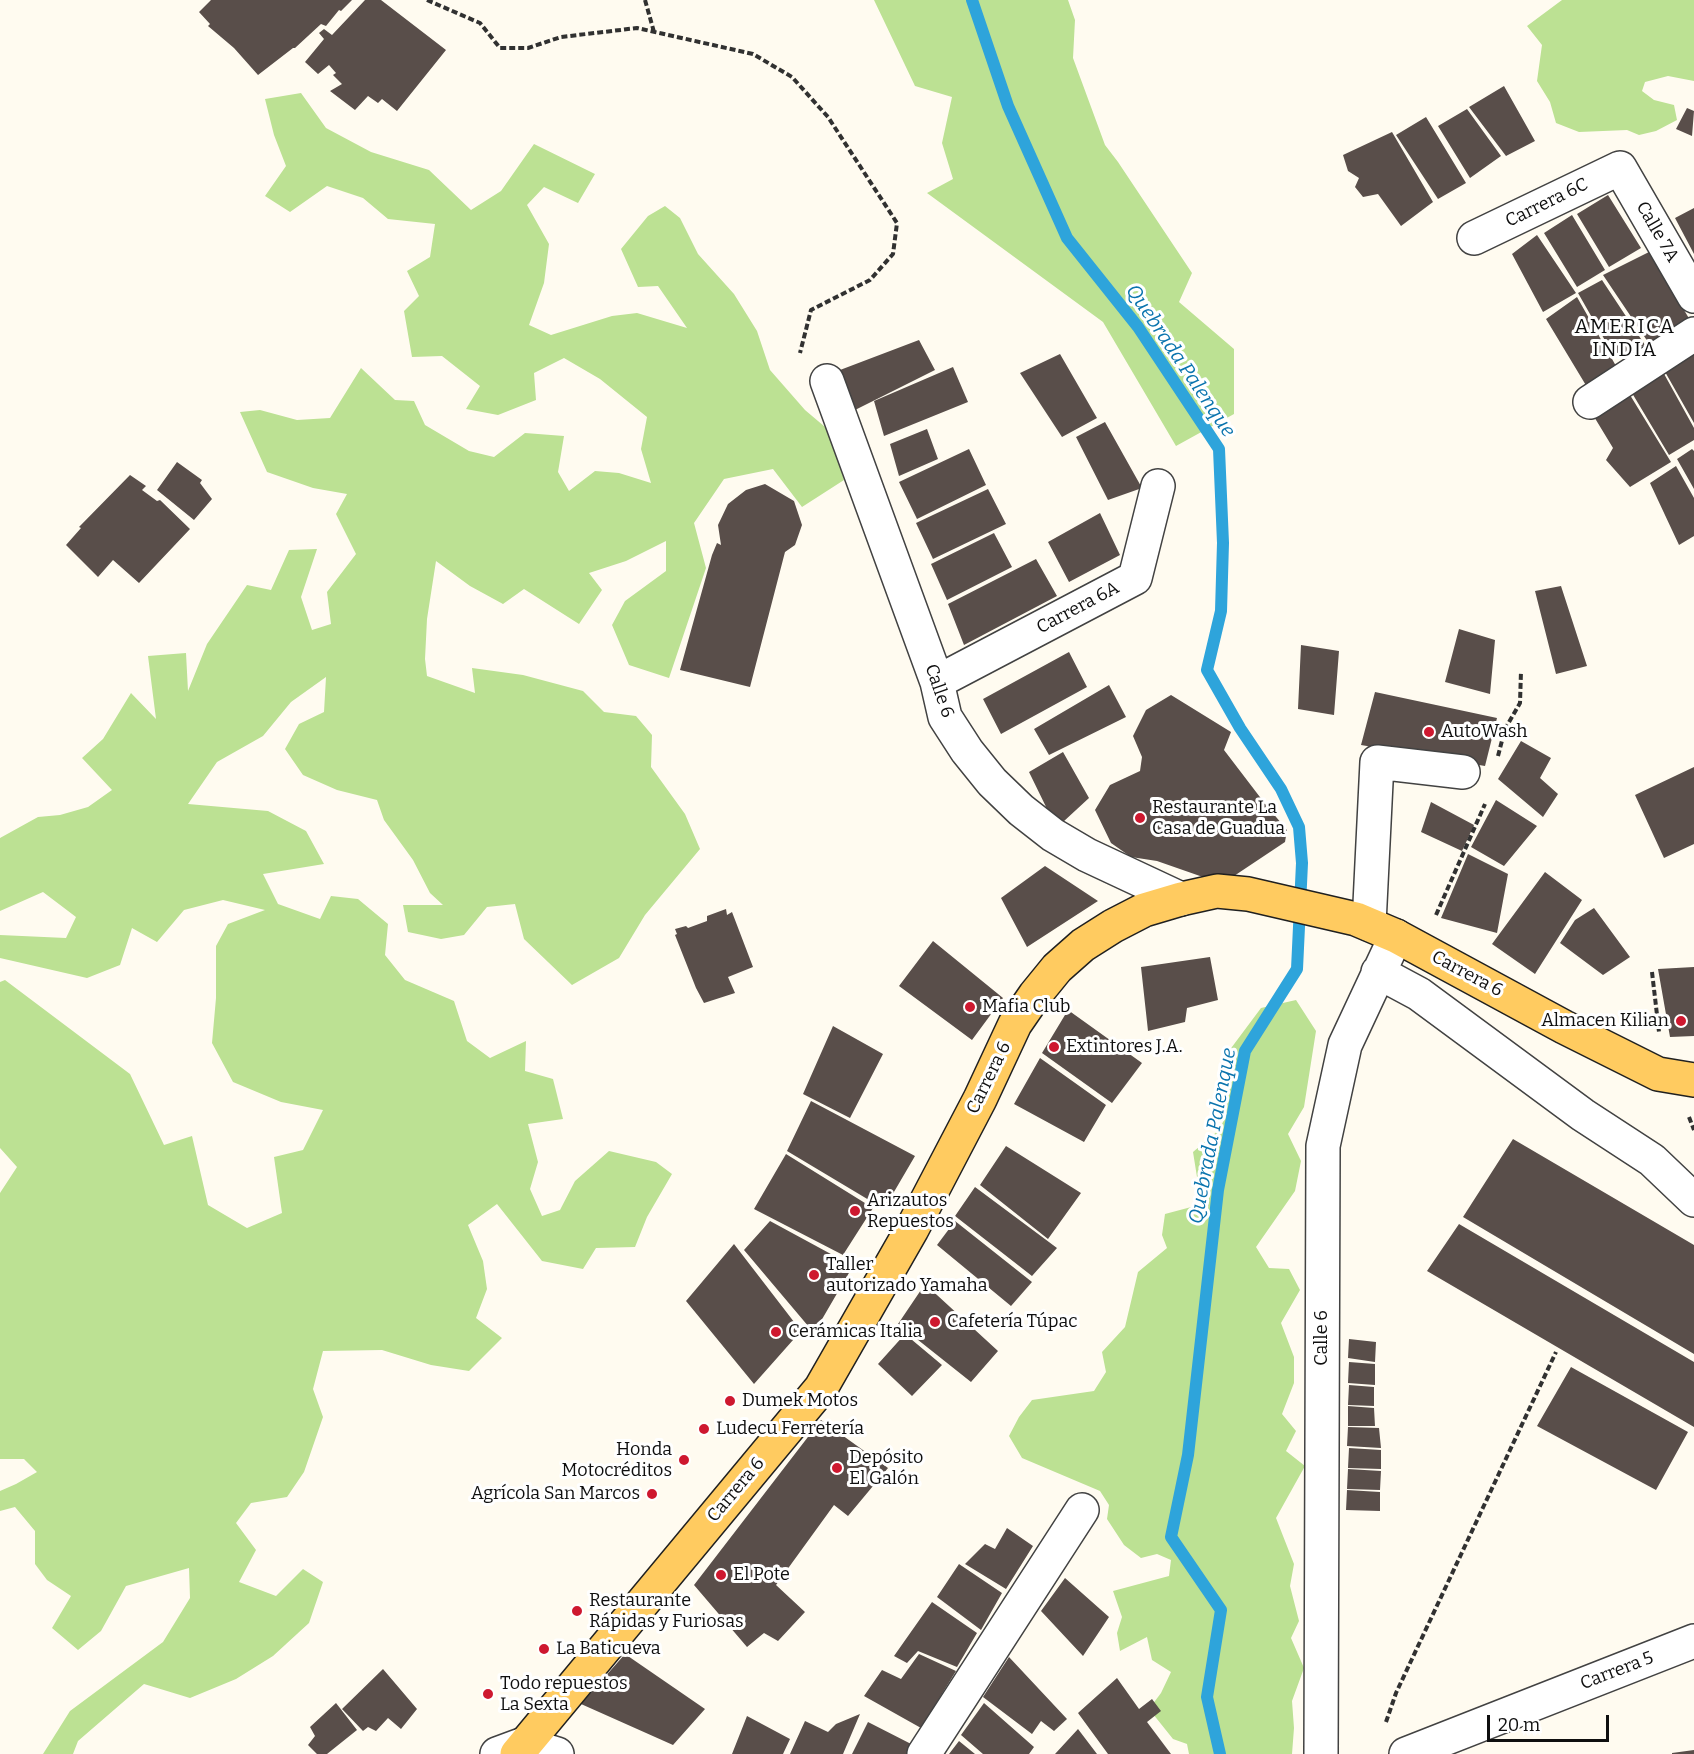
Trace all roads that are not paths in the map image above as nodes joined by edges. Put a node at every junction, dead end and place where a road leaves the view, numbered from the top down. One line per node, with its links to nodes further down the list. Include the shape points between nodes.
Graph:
1 (1620, 168): 2 (street, Carrera 6C); 3 (street, Calle 7A)
2 (1474, 238)
3 (1694, 296)
4 (1694, 334): 6 (street)
5 (827, 381): 8 (street, Calle 6)
6 (1590, 402)
7 (1158, 486): 8 (street, Carrera 6A, via 1135,578)
8 (937, 682): 10 (street, Calle 6, via 945,717 967,751 1021,810 1087,855)
9 (1463, 772): 11 (street, via 1377,762)
10 (1181, 899): 11 (main road, Carrera 6, via 1218,891 1248,894); 17 (main road, Carrera 6, via 1144,910 1083,945 1035,995 1015,1024 912,1229 821,1388)
11 (1385, 932): 12 (street, Calle 6); 13 (main road, Carrera 6, via 1658,1074)
12 (1378, 972): 14 (street, via 1419,994 1583,1115 1652,1160); 20 (street, Calle 6, via 1345,1045 1323,1146)
13 (1679, 1077)
14 (1694, 1200)
15 (1082, 1510): 19 (street)
16 (1694, 1641): 21 (street, Carrera 5)
17 (512, 1751): 18 (street)
18 (557, 1754)
19 (924, 1754)
20 (1321, 1754)
21 (1406, 1754)

